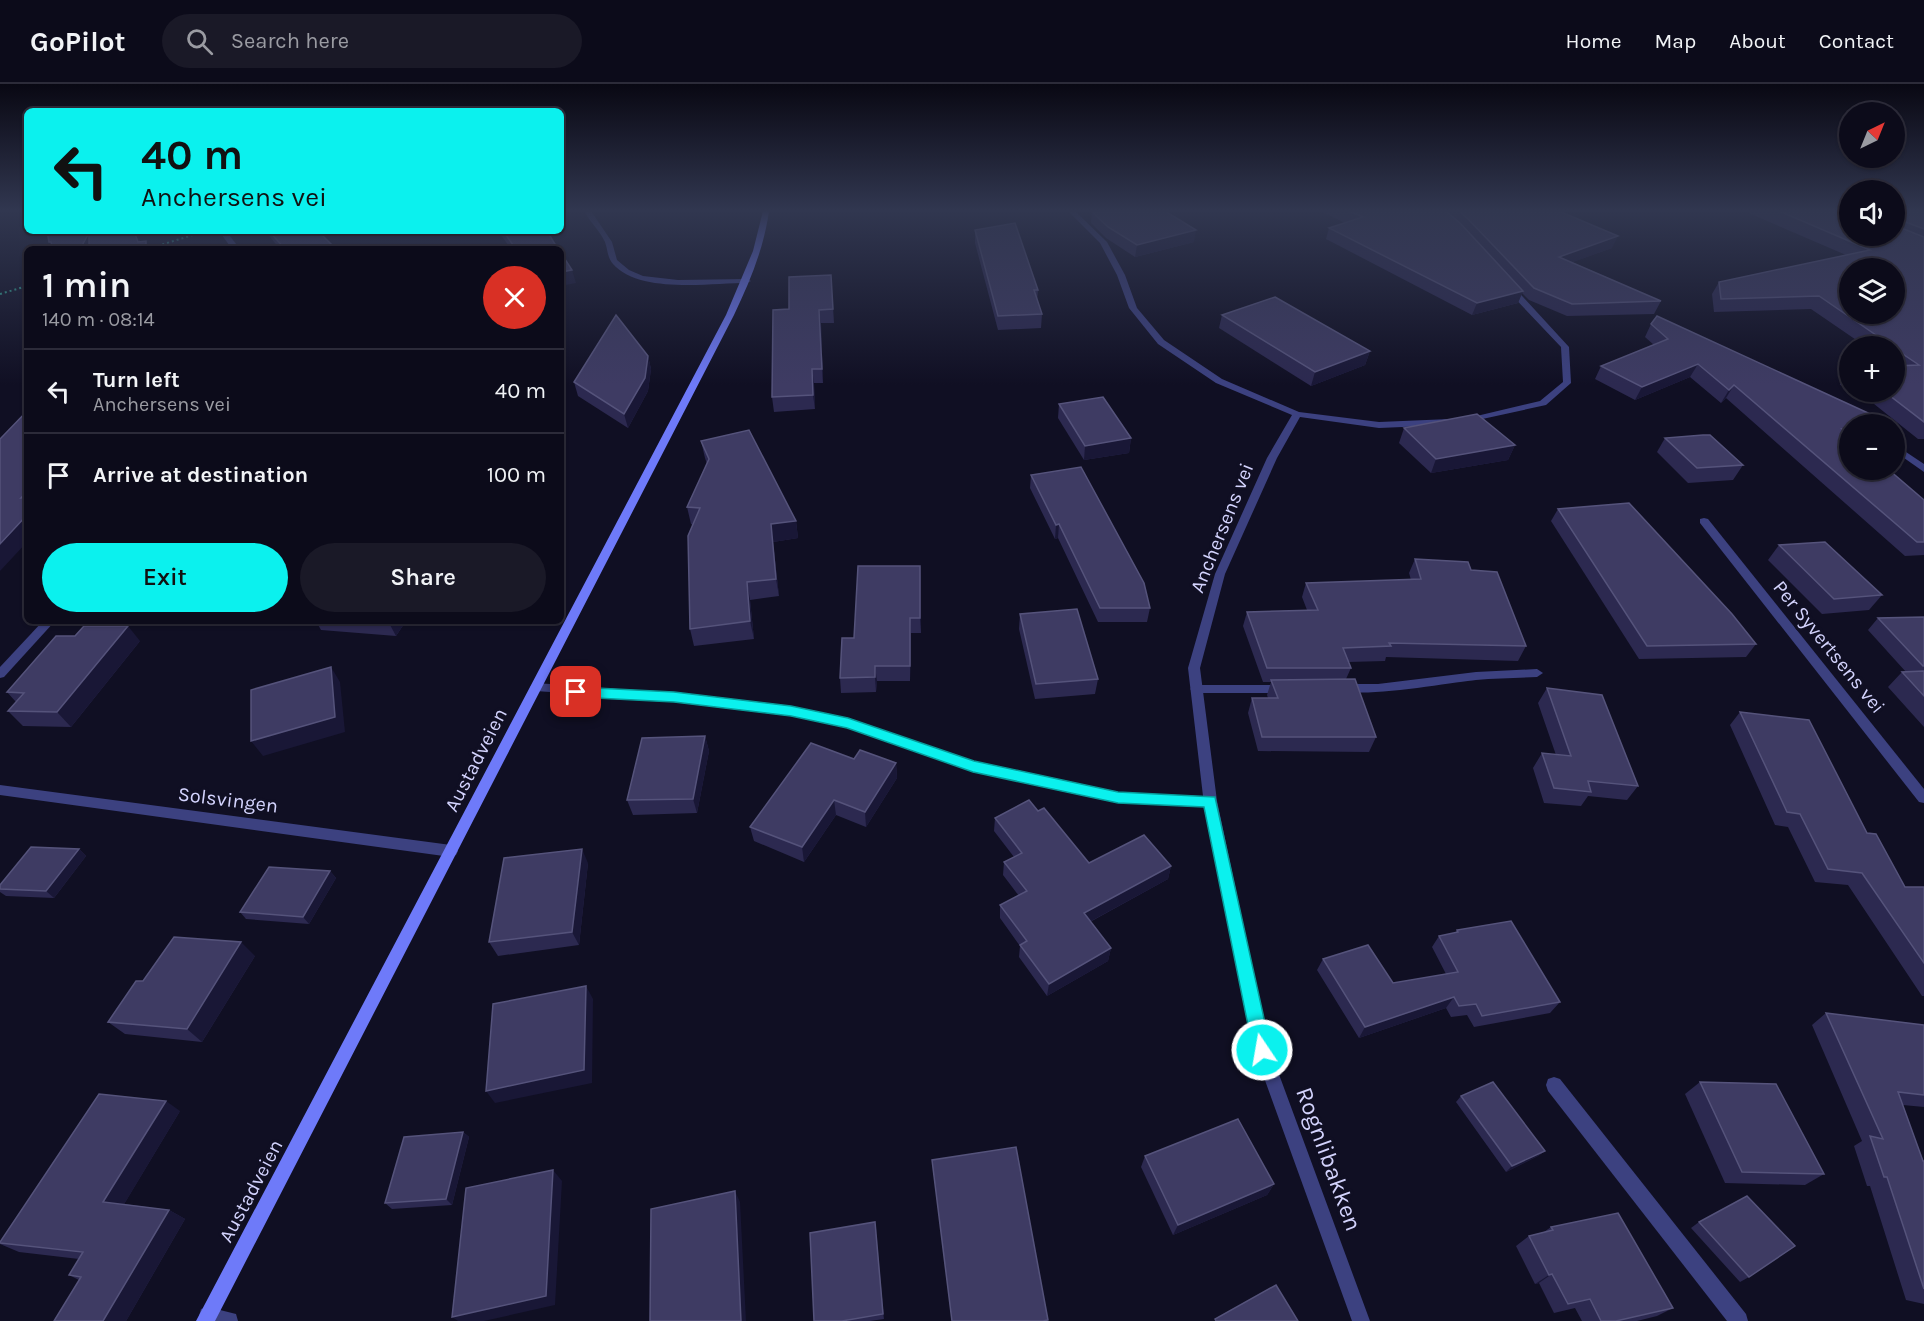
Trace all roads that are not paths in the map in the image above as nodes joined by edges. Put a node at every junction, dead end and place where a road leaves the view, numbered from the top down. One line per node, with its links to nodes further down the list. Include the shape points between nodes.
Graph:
1 (622, 269): 5 (street, via 649,279)
2 (751, 269): 5 (main road, Austadveien)
3 (1118, 269): 6 (street, via 1133,308 1161,342 1219,381)
4 (1503, 280): 6 (street, via 1564,346 1568,382 1543,403 1472,421 1379,425)
5 (747, 281): 13 (main road, Austadveien)
6 (1297, 414): 16 (street, Anchersens vei, via 1272,458 1220,574 1194,668)
7 (1905, 455): 8 (street)
8 (1924, 469)
9 (1704, 521): 18 (street, Per Syvertsens vei)
10 (46, 624): 12 (street)
11 (1537, 673): 15 (street, via 1378,688)
12 (0, 674)
13 (536, 687): 19 (street, via 791,711 848,723 973,766 1118,798); 20 (main road, Austadveien)
14 (1298, 688): 16 (street)
15 (1332, 688)
16 (1196, 689): 19 (street, Anchersens vei)
17 (0, 790): 20 (street, Solsvingen)
18 (1924, 798)
19 (1210, 801): 24 (street, Rognlibakken, via 1262,1050)
20 (451, 850): 22 (main road, Austadveien)
21 (1554, 1085): 25 (street)
22 (206, 1319): 23 (street)
23 (229, 1321)
24 (1361, 1321)
25 (1739, 1321)

